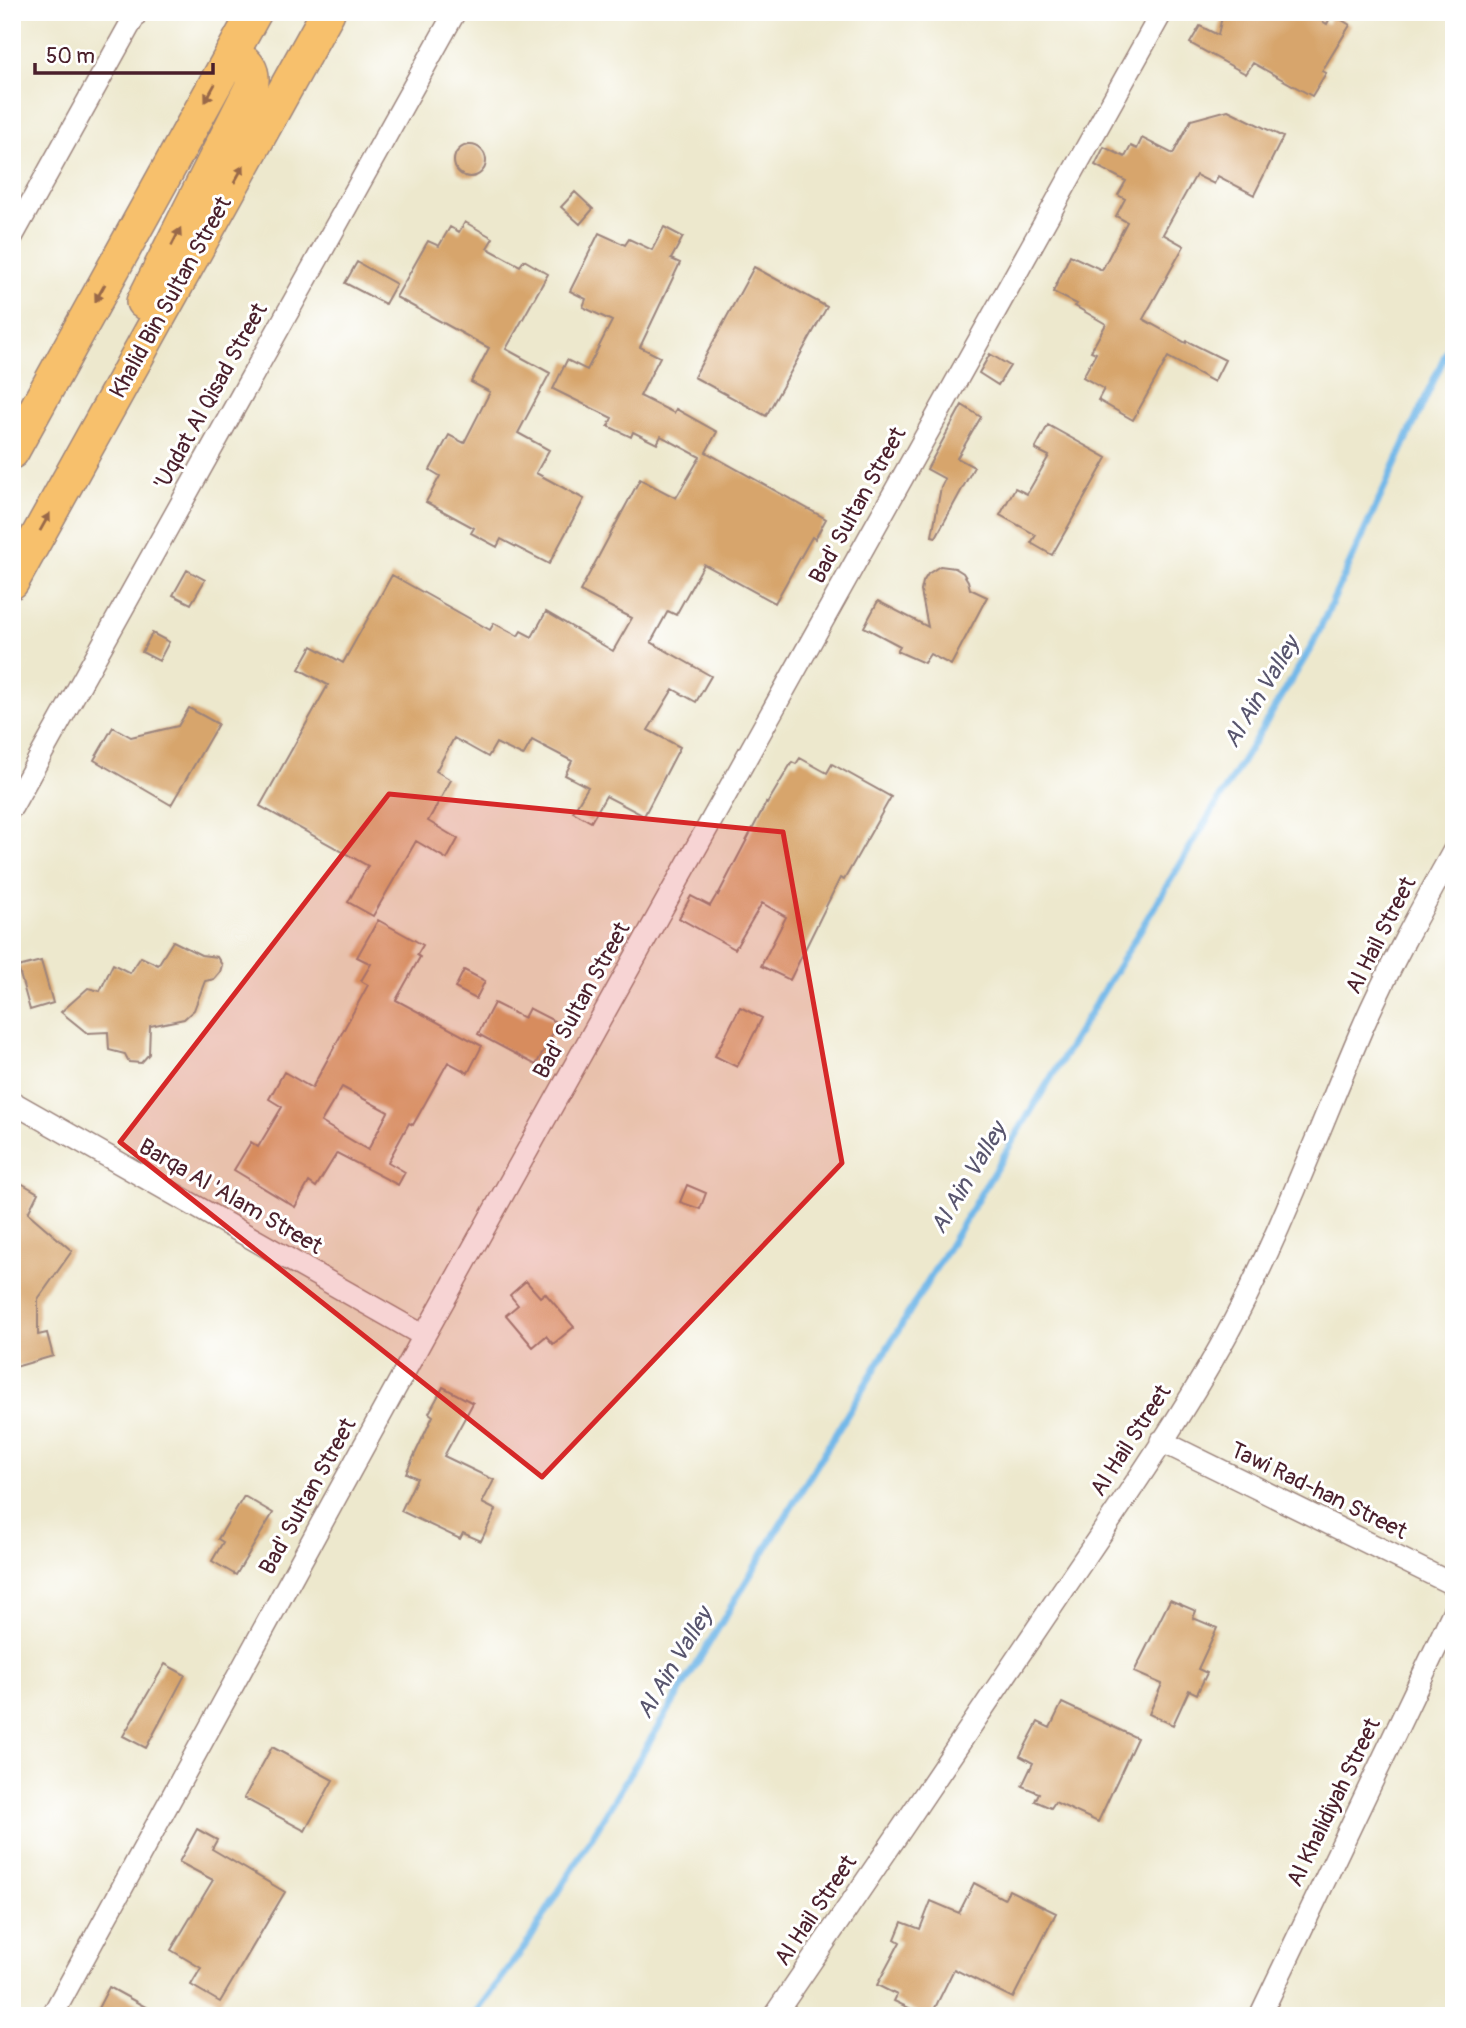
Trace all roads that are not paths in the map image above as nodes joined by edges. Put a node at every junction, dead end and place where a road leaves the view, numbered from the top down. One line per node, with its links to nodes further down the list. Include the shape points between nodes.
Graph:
1 (137, 12): 7 (street)
2 (255, 12): 6 (main road)
3 (328, 12): 8 (main road, Khalid Bin Sultan Street, one-way to 3)
4 (455, 12): 11 (street, 'Uqdat Al Qisad Street)
5 (1162, 12): 14 (street, Bad' Sultan Street)
6 (231, 56): 8 (main road, one-way to 6, via 127,334 251,88 247,63); 9 (main road, one-way to 9)
7 (12, 237)
8 (106, 413): 10 (main road, Khalid Bin Sultan Street, one-way to 8)
9 (12, 453)
10 (12, 582)
11 (12, 807)
12 (1454, 849): 15 (street, Al Hail Street, via 1367,1018 1246,1299)
13 (12, 1102): 14 (street, Barqa Al 'Alam Street)
14 (424, 1336): 18 (street, Bad' Sultan Street)
15 (1161, 1441): 16 (street, Tawi Rad-han Street); 19 (street, Al Hail Street)
16 (1454, 1585)
17 (1454, 1610): 20 (street, Al Khalidiyah Street)
18 (52, 2016)
19 (774, 2016)
20 (1260, 2016)

